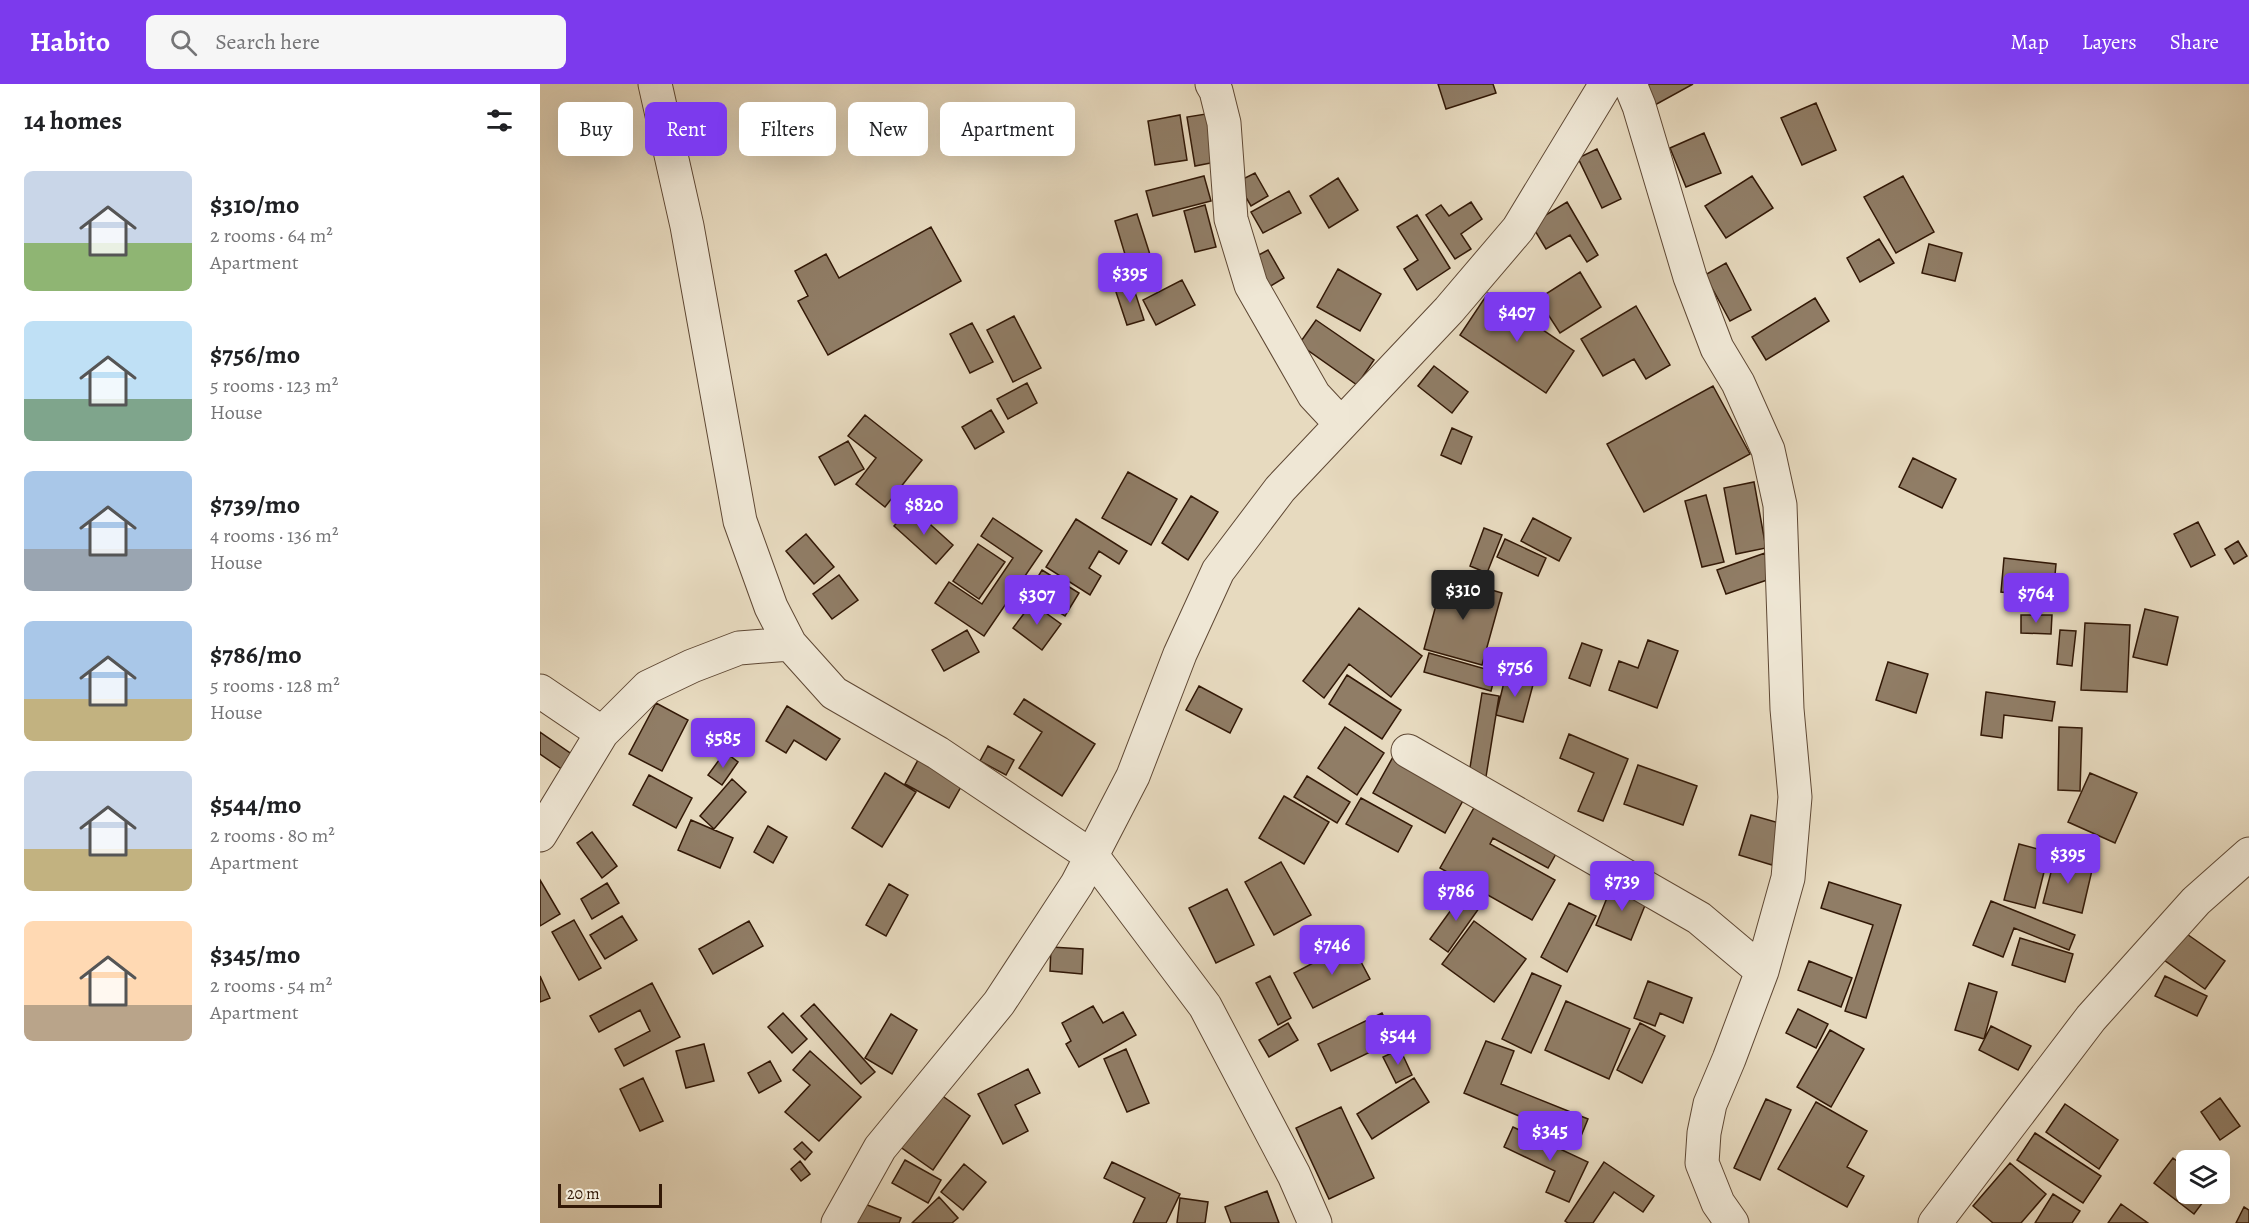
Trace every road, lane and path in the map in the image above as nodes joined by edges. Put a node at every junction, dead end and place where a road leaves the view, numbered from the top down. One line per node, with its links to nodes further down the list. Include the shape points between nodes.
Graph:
1 (654, 84): 6 (street, via 687,226 740,521 771,607)
2 (1212, 84): 5 (street, via 1224,123 1231,219 1251,285 1314,395)
3 (1606, 84): 5 (street, via 1518,230)
4 (1630, 84): 13 (street, via 1690,277 1717,348 1738,383 1768,450 1780,505 1787,710 1795,797 1788,879)
5 (1341, 424): 12 (street, via 1280,489 1218,571 1180,654 1133,776)
6 (790, 644): 8 (street, via 738,648 692,666 648,687); 12 (street, via 834,693 938,753)
7 (540, 691): 8 (street)
8 (602, 733): 10 (street)
9 (1408, 751): 13 (street, via 1699,918)
10 (540, 834)
11 (2249, 854): 17 (street, via 2196,902 2091,1018)
12 (1093, 857): 14 (street, via 999,1002 880,1148); 15 (street, via 1205,1006)
13 (1762, 971): 16 (street, via 1710,1104 1704,1133 1702,1163 1718,1203)
14 (838, 1223)
15 (1316, 1223)
16 (1732, 1223)
17 (1935, 1223)

